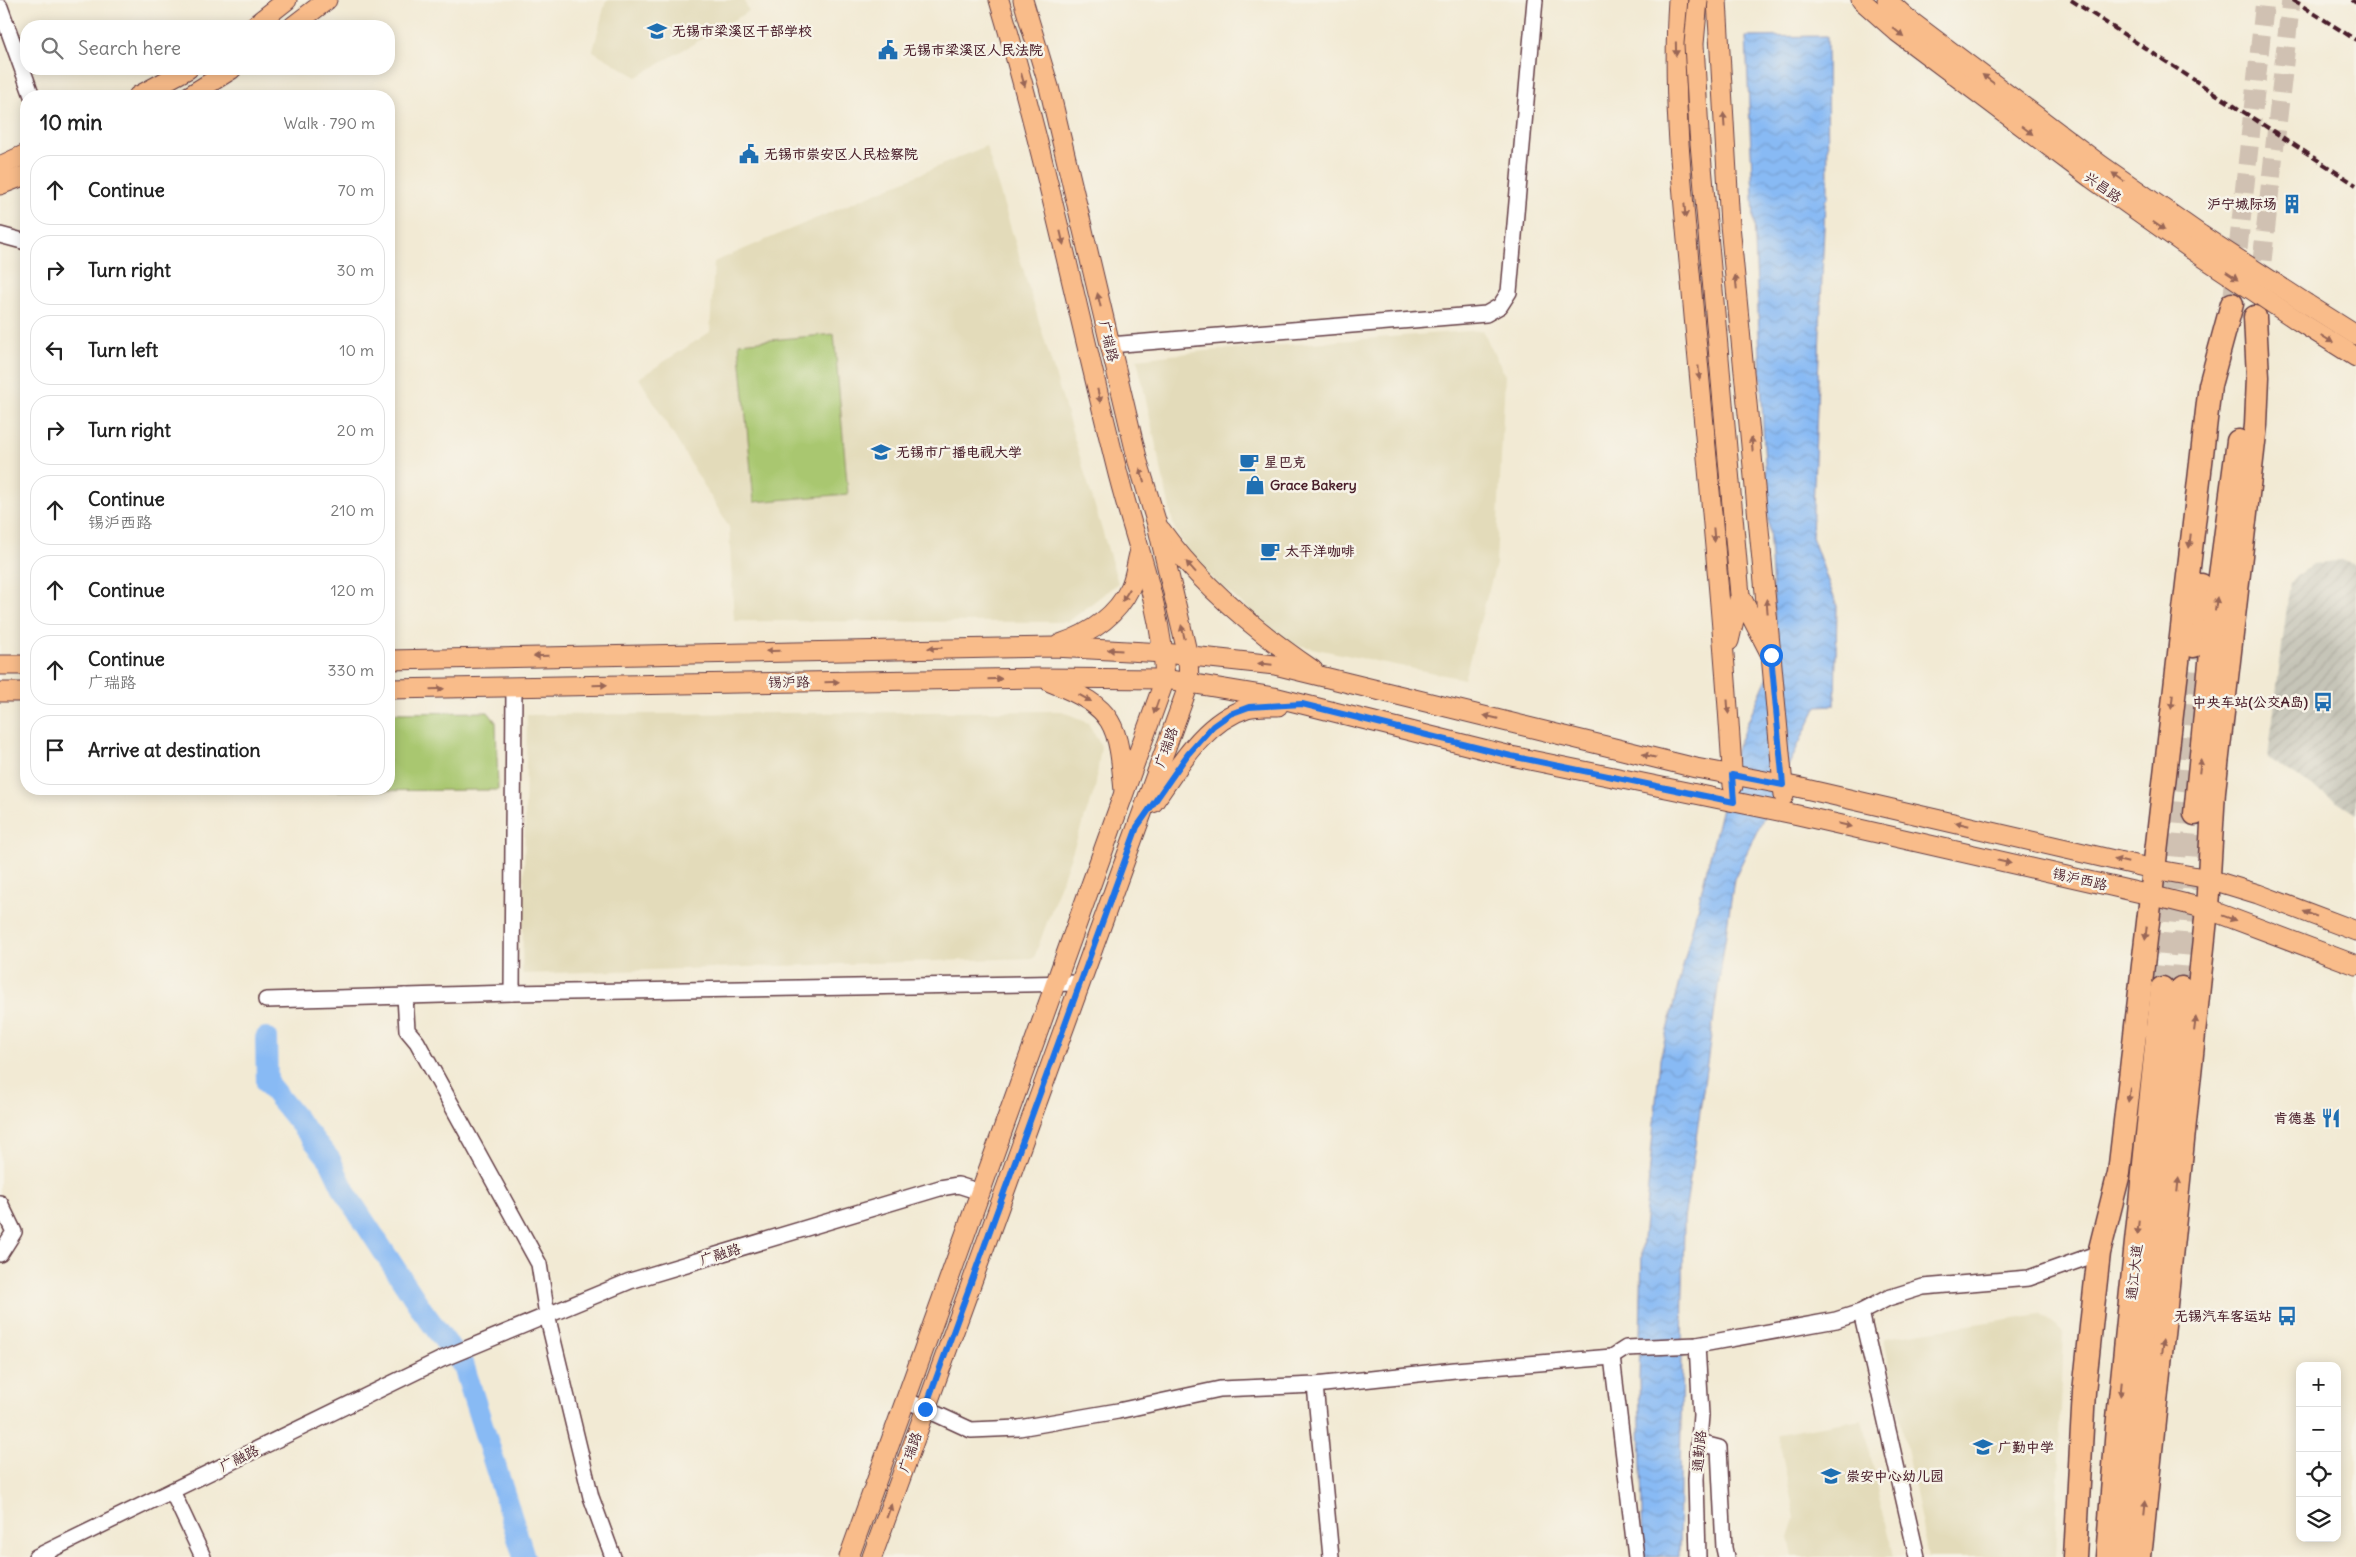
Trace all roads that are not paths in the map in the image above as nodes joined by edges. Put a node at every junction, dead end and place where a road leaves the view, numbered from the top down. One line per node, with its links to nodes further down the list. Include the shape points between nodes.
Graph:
1 (287, 0): 12 (main road)
2 (327, 0): 13 (main road)
3 (1000, 0): 32 (main road, 广瑞路, one-way to 32, via 1027,93 1116,468)
4 (1023, 0): 29 (main road, 广瑞路, one-way to 4, via 1049,87)
5 (1535, 0): 29 (street, via 1509,292 1500,306 1486,314)
6 (1678, 0): 39 (main road, one-way to 39, via 1678,144)
7 (1698, 0): 33 (main road, bridge, via 1694,44 1699,132)
8 (1717, 0): 37 (main road, one-way to 8, via 1730,225)
9 (1861, 0): 27 (main road, 兴昌路, one-way to 27, via 1897,32 2091,178)
10 (1887, 0): 27 (main road, 兴昌路, one-way to 10)
11 (0, 7): 14 (street)
12 (262, 20)
13 (301, 20)
14 (20, 63)
15 (24, 75): 18 (street)
16 (177, 75): 19 (main road)
17 (222, 75): 20 (main road)
18 (30, 90)
19 (149, 90)
20 (198, 90)
21 (20, 157): 22 (main road)
22 (0, 166)
23 (20, 177): 24 (main road)
24 (0, 185)
25 (0, 235): 26 (street)
26 (20, 240)
27 (2196, 242): 28 (main road, 兴昌路, bridge); 30 (main road, 兴昌路, one-way to 30, bridge, via 2297,320)
28 (2356, 335)
29 (1110, 345): 31 (main road, 广瑞路, one-way to 29, via 1138,462)
30 (2356, 357)
31 (1157, 524): 38 (main road, 广瑞路, one-way to 31); 43 (main road, one-way to 31, via 1233,609 1196,573)
32 (1140, 548): 35 (main road, one-way to 35, via 1131,586 1110,616 1078,638); 36 (main road, 广瑞路)
33 (1740, 595): 37 (main road); 39 (main road)
34 (2194, 646): 59 (highway, one-way to 59, via 2232,304 2210,385)
35 (1054, 647): 36 (main road, one-way to 35); 40 (main road, one-way to 40)
36 (1164, 653): 38 (main road, 锡沪西路); 45 (main road, 广瑞路)
37 (1771, 655): 53 (main road)
38 (1188, 656): 43 (main road, 锡沪西路, one-way to 38, via 1275,665); 46 (main road, 广瑞路)
39 (1725, 659): 52 (main road, one-way to 52)
40 (395, 660)
41 (0, 665): 42 (main road)
42 (20, 665)
43 (1322, 677): 52 (main road, 锡沪西路, one-way to 43)
44 (1040, 678): 45 (main road, 锡沪路); 47 (main road, 锡沪路, one-way to 44); 54 (main road, one-way to 54, via 1080,695 1103,710 1114,726 1120,747)
45 (1166, 679): 46 (main road, 锡沪路); 54 (main road, 广瑞路, one-way to 54)
46 (1189, 684): 51 (main road); 58 (main road, 广瑞路)
47 (514, 687): 48 (main road, 锡沪路, one-way to 47); 67 (street)
48 (395, 689)
49 (0, 692): 50 (main road)
50 (20, 692)
51 (1302, 704): 55 (main road, 锡沪西路, via 1511,756); 58 (main road, via 1249,707 1230,714 1213,726 1188,754)
52 (1732, 775): 53 (main road, 锡沪西路); 55 (main road)
53 (1790, 786): 56 (main road); 59 (main road, 锡沪西路, one-way to 53)
54 (1125, 795): 65 (main road, 广瑞路)
55 (1734, 802): 56 (main road, 锡沪西路)
56 (1792, 813): 61 (main road, 锡沪西路, one-way to 61)
57 (2195, 814): 60 (highway, one-way to 60, via 2215,613 2256,317 2256,424 2214,792)
58 (1137, 827): 66 (main road, 广瑞路)
59 (2154, 869): 60 (main road, 锡沪西路); 61 (highway)
60 (2209, 879): 62 (highway); 63 (main road, 锡沪西路, one-way to 60)
61 (2150, 895): 62 (main road, 锡沪西路); 72 (highway, one-way to 72, via 2120,1173)
62 (2207, 909): 64 (main road, 锡沪西路, one-way to 64); 96 (highway, one-way to 62)
63 (2356, 931)
64 (2356, 965)
65 (1055, 982): 66 (street); 67 (street); 70 (main road, 广瑞路)
66 (1079, 983): 80 (main road, 广瑞路)
67 (512, 993): 68 (street)
68 (406, 996): 69 (street); 75 (street, via 406,1030 417,1042 539,1264)
69 (266, 1000)
70 (980, 1192): 75 (street, 广融路, via 958,1185 940,1188 630,1281); 79 (main road, 广瑞路)
71 (0, 1203): 73 (street, via 14,1232)
72 (2099, 1253): 74 (street, via 2028,1278 1923,1287 1888,1298); 93 (highway, via 2084,1392)
73 (0, 1254)
74 (1861, 1312): 76 (street, via 1836,1320); 92 (street)
75 (547, 1315): 82 (street, 广融路, via 442,1359); 85 (street, via 591,1498)
76 (1697, 1345): 77 (street, via 1626,1348); 81 (street, 通勤路)
77 (1612, 1357): 78 (street); 89 (street)
78 (1315, 1385): 80 (street, via 1220,1389 1019,1428 971,1430); 88 (street)
79 (906, 1400): 80 (street); 86 (main road, 广瑞路)
80 (925, 1409): 87 (main road, 广瑞路, one-way to 80)
81 (1700, 1443): 90 (street, 通勤路, via 1696,1479); 91 (street, via 1719,1448)
82 (172, 1491): 83 (street, 广融路); 84 (street)
83 (36, 1557)
84 (203, 1557)
85 (613, 1557)
86 (849, 1557)
87 (872, 1557)
88 (1331, 1557)
89 (1636, 1557)
90 (1698, 1557)
91 (1726, 1557)
92 (1917, 1557)
93 (2075, 1557)
94 (2107, 1557): 95 (highway, 通江大道, one-way to 94, via 2172,988 2117,1428)
95 (2123, 1557)
96 (2140, 1557)

